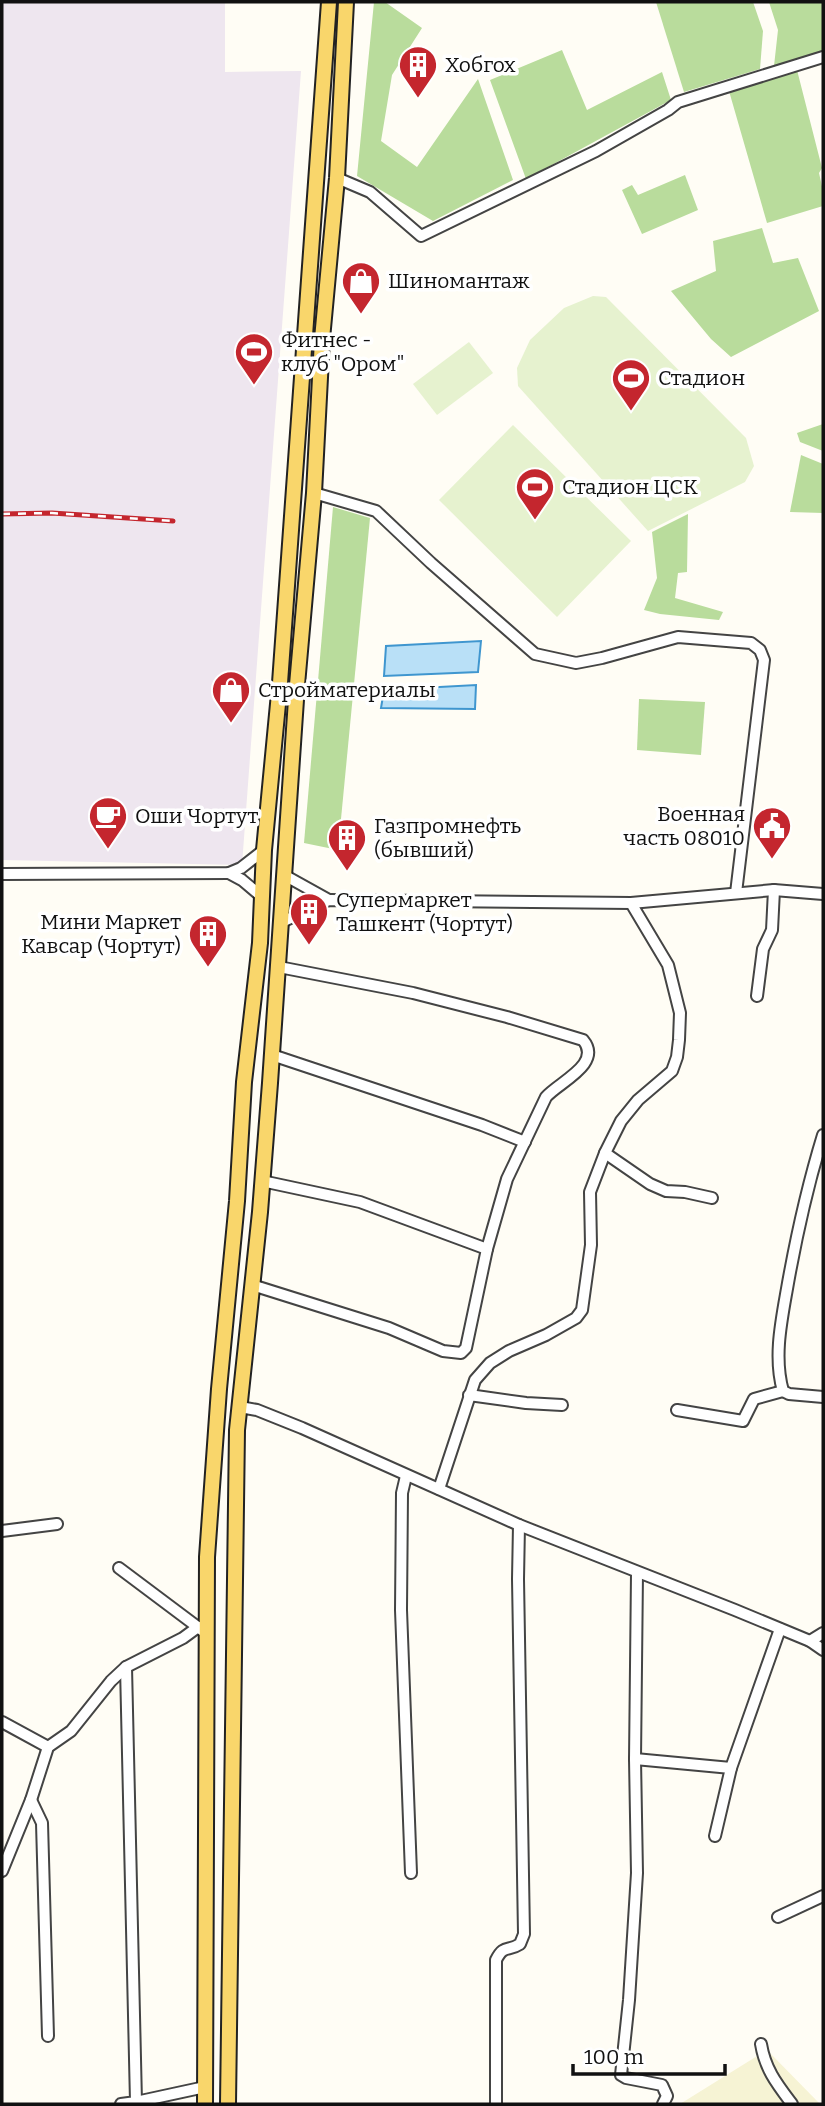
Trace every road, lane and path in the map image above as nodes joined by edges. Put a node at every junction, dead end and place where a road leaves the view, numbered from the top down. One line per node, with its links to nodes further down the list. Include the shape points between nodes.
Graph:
1 (329, 2): 6 (main road)
2 (346, 2): 4 (main road)
3 (823, 57): 4 (street, via 678,102 596,151 421,236 370,192)
4 (337, 178): 5 (main road)
5 (314, 493): 7 (main road); 13 (street, via 376,511 535,654 576,663 678,637 751,643 760,650 764,660)
6 (280, 683): 7 (main road); 8 (main road)
7 (297, 685): 11 (main road)
8 (264, 850): 9 (street); 15 (main road)
9 (229, 873): 10 (street); 15 (street)
10 (2, 874)
11 (284, 875): 16 (street); 18 (main road)
12 (774, 890): 13 (street); 14 (street); 20 (street, via 775,917 763,949)
13 (736, 892): 17 (street)
14 (823, 894)
15 (261, 896): 22 (main road)
16 (329, 900): 17 (street); 18 (street)
17 (631, 903): 26 (street, via 668,965 680,1013 679,1040 671,1071 621,1121)
18 (282, 922): 19 (main road)
19 (279, 967): 21 (main road); 25 (street, via 413,993 583,1040 589,1048 585,1063 546,1097)
20 (757, 996)
21 (272, 1055): 23 (main road); 25 (street)
22 (244, 1082): 23 (main road); 39 (main road)
23 (270, 1083): 27 (main road)
24 (823, 1135): 31 (street, via 799,1220 785,1300 778,1352)
25 (525, 1142): 29 (street, via 506,1178)
26 (605, 1153): 28 (street, via 666,1191); 32 (street, via 590,1192 591,1245 582,1310 576,1318 490,1363 475,1380)
27 (262, 1181): 29 (street, via 359,1202); 30 (main road)
28 (712, 1198)
29 (487, 1249): 30 (street, via 466,1348 461,1353 443,1351 389,1328)
30 (252, 1285): 35 (main road)
31 (783, 1391): 33 (street); 36 (street, via 754,1399 743,1421)
32 (470, 1395): 34 (street); 38 (street)
33 (823, 1397)
34 (562, 1405)
35 (240, 1408): 37 (street, via 302,1428); 40 (main road)
36 (677, 1410)
37 (406, 1476): 38 (street); 59 (street, via 401,1610)
38 (439, 1489): 42 (street)
39 (210, 1512): 40 (main road); 47 (main road)
40 (234, 1514): 68 (main road)
41 (57, 1524): 43 (street)
42 (519, 1525): 45 (street); 69 (street, via 524,1934 520,1944 505,1948 496,1961)
43 (2, 1531)
44 (120, 1568): 47 (street)
45 (637, 1573): 46 (street); 54 (street)
46 (780, 1629): 49 (street); 55 (street)
47 (201, 1630): 51 (street); 64 (main road)
48 (823, 1633): 49 (street)
49 (810, 1641): 50 (street)
50 (823, 1650)
51 (126, 1667): 53 (street, via 71,1731); 65 (street)
52 (2, 1722): 53 (street)
53 (48, 1746): 56 (street)
54 (635, 1759): 55 (street); 70 (street, via 637,1873 621,2075 662,2085 667,2096)
55 (731, 1768): 57 (street)
56 (31, 1800): 58 (street); 62 (street, via 42,1823)
57 (715, 1836)
58 (2, 1871)
59 (411, 1873)
60 (823, 1896): 61 (street)
61 (778, 1917)
62 (48, 2036)
63 (761, 2044): 71 (street, via 773,2080)
64 (205, 2087): 65 (street); 67 (main road)
65 (136, 2102): 66 (street)
66 (121, 2104)
67 (205, 2104)
68 (228, 2104)
69 (496, 2104)
70 (663, 2104)
71 (792, 2104)

